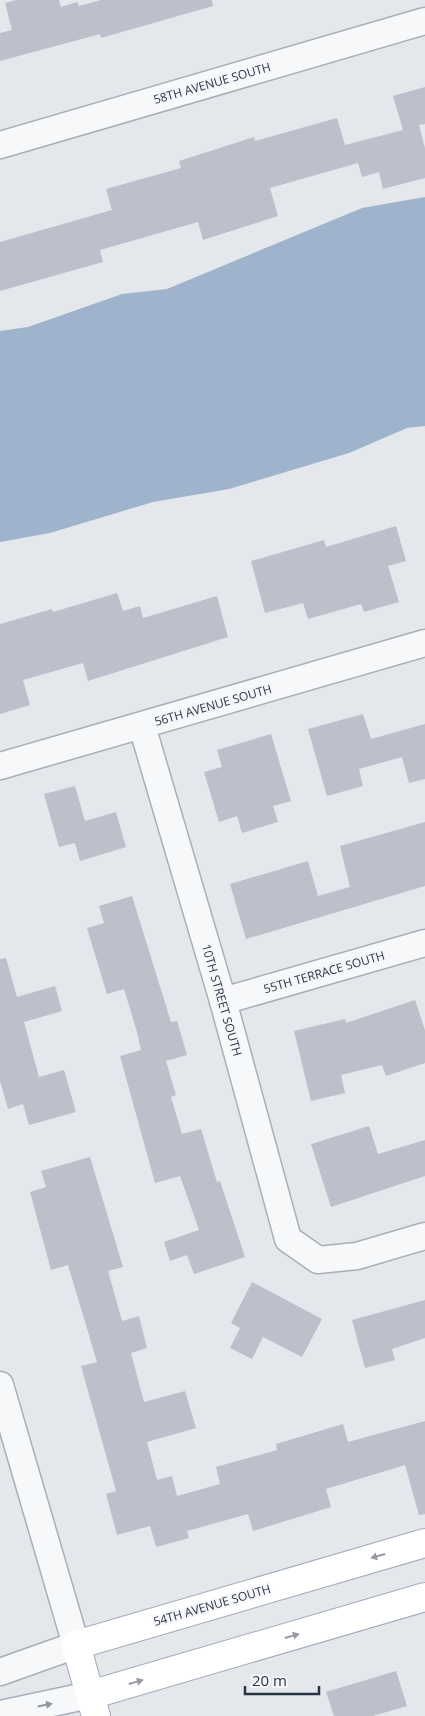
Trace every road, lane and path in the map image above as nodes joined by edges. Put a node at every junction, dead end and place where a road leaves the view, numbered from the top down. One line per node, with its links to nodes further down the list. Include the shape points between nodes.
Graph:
1 (425, 21): 2 (street, 58TH AVENUE SOUTH)
2 (0, 145)
3 (425, 643): 4 (street, 56TH AVENUE SOUTH)
4 (142, 726): 5 (street, 56TH AVENUE SOUTH); 7 (street, 10TH STREET SOUTH)
5 (0, 766)
6 (425, 943): 7 (street, 55TH TERRACE SOUTH)
7 (223, 1001): 8 (street, 10TH STREET SOUTH, via 288,1239 318,1260 357,1256)
8 (425, 1236)
9 (0, 1385): 12 (street)
10 (425, 1543): 12 (main road, 54TH AVENUE SOUTH, one-way to 12)
11 (425, 1597): 14 (main road, one-way to 11)
12 (76, 1645): 13 (street, 54TH AVENUE SOUTH); 14 (main road)
13 (0, 1672)
14 (93, 1706): 15 (street, one-way to 14)
15 (0, 1714)

